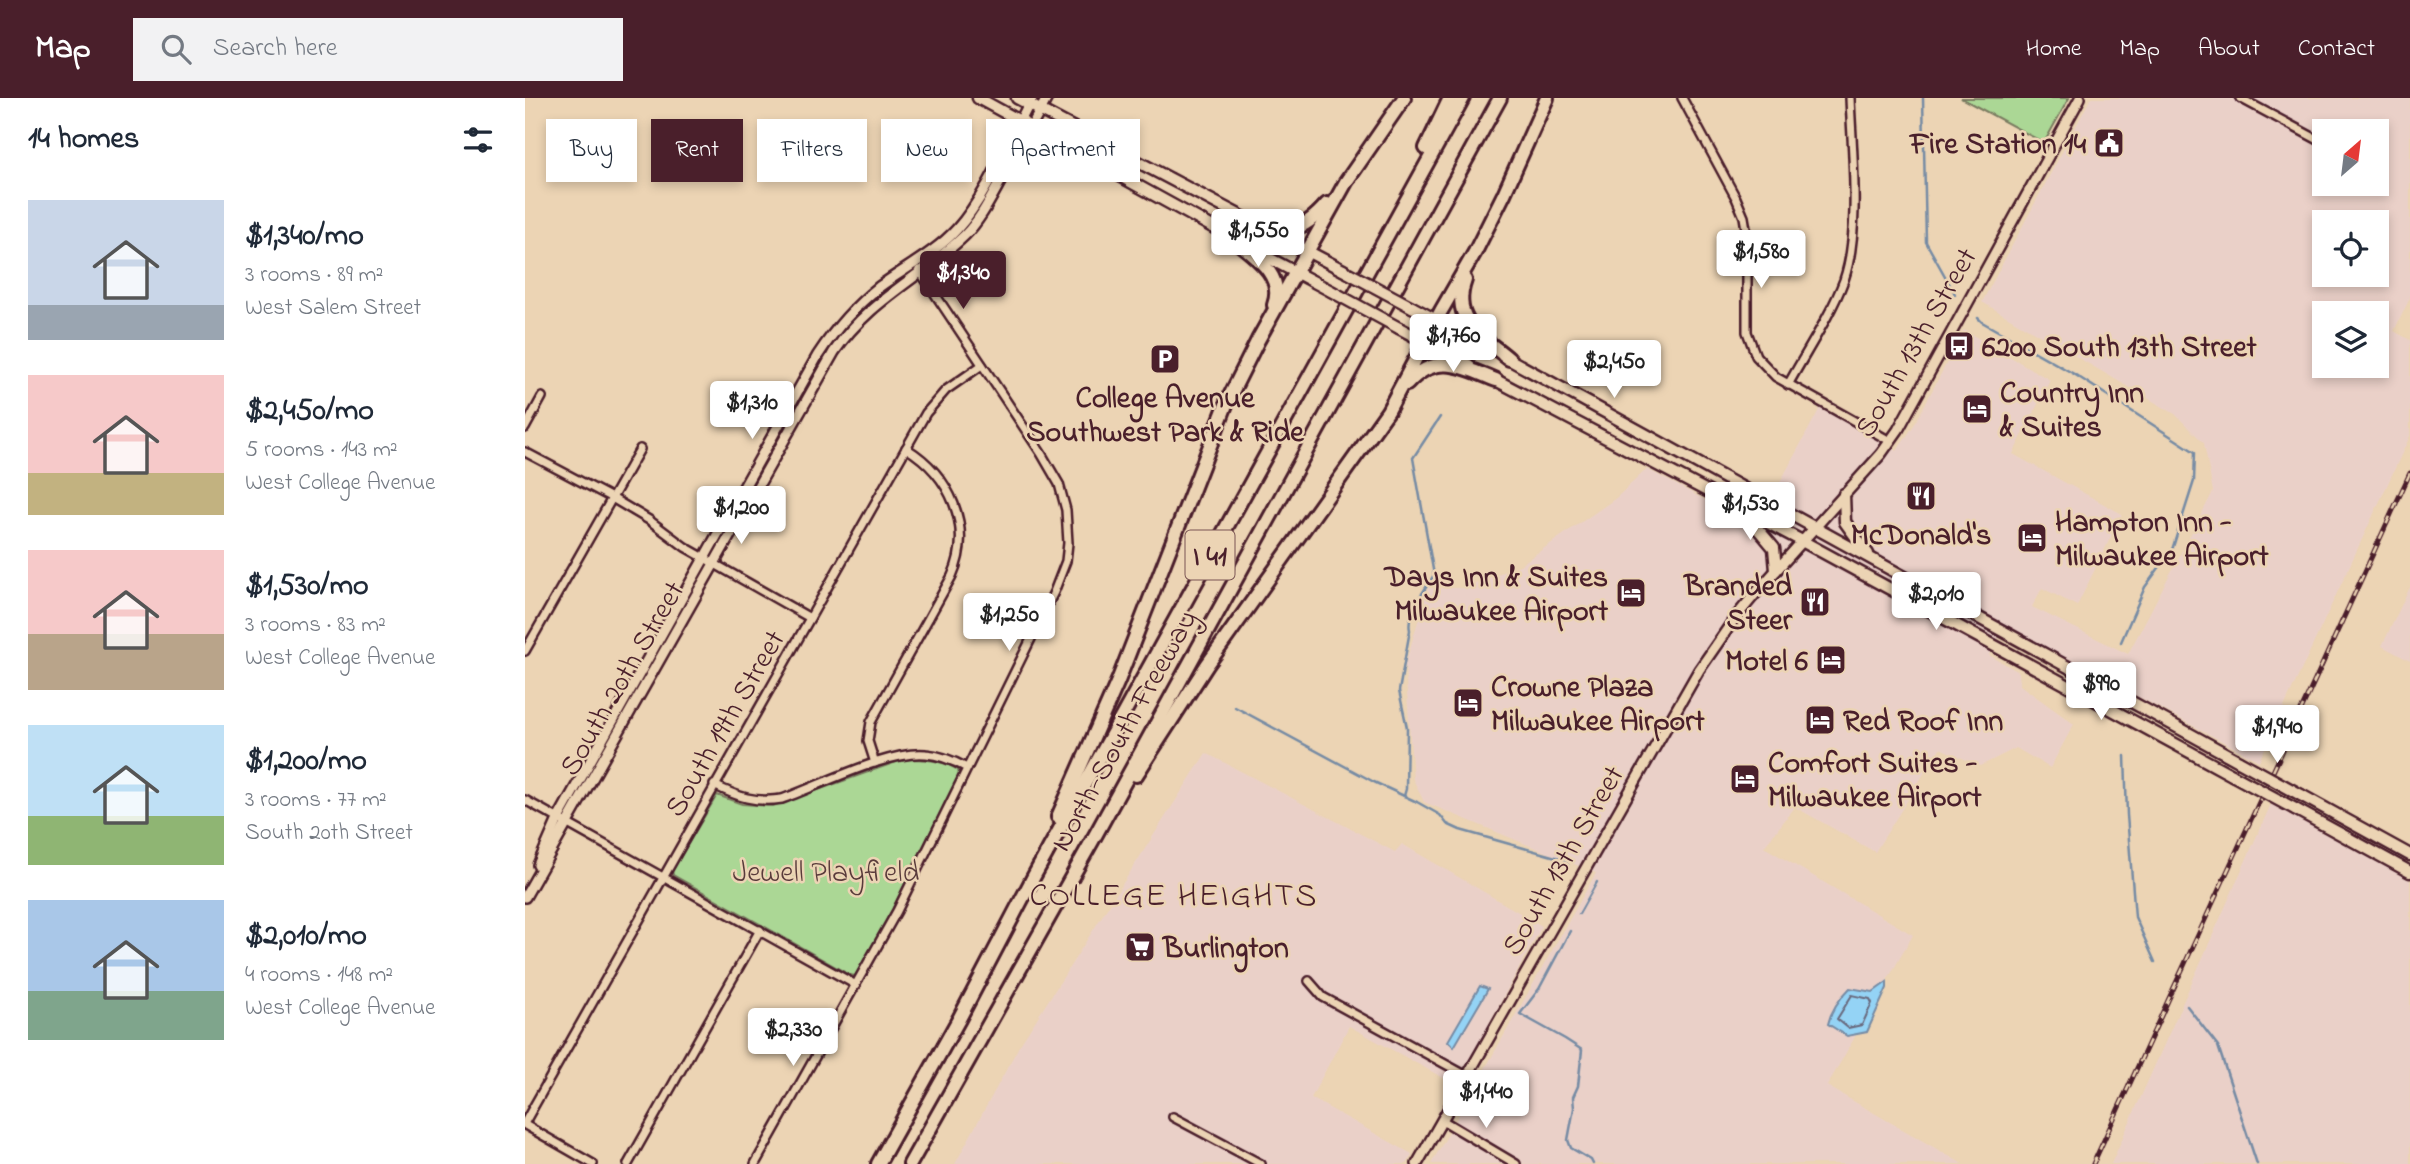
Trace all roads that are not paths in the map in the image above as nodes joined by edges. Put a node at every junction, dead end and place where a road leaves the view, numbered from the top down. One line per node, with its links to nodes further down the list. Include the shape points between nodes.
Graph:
1 (978, 98): 16 (main road)
2 (1017, 98): 14 (main road)
3 (1047, 98): 15 (street, South 20th Street)
4 (1404, 98): 23 (highway)
5 (1450, 98): 26 (highway)
6 (1463, 98): 26 (highway, North-South Freeway / I 41)
7 (1500, 98): 24 (highway, North-South Freeway / I 41)
8 (1506, 98): 24 (highway)
9 (1547, 98): 29 (highway)
10 (1682, 98): 38 (street, via 1744,217 1750,344 1763,365)
11 (1850, 98): 38 (street, via 1853,223 1849,261 1837,296)
12 (2080, 98): 42 (street, South 13th Street)
13 (2240, 98): 19 (street)
14 (1031, 101): 15 (main road); 17 (street, South 20th Street)
15 (1040, 110): 18 (street, South 20th Street); 25 (main road)
16 (1018, 119)
17 (1021, 119)
18 (1035, 119)
19 (2312, 137)
20 (986, 181): 30 (street, South 20th Street, via 956,229)
21 (999, 182): 30 (street, South 20th Street, via 963,237)
22 (1131, 182): 27 (main road)
23 (1346, 182): 25 (highway, via 1299,228 1276,229); 28 (highway)
24 (1449, 191): 63 (highway, North-South Freeway / I 41)
25 (1254, 222): 28 (main road)
26 (1387, 234): 67 (highway, North-South Freeway / I 41)
27 (1234, 239): 31 (main road); 33 (highway, via 1266,266 1274,279 1276,299)
28 (1307, 251): 31 (highway); 32 (main road, bridge)
29 (1475, 252): 32 (highway); 35 (highway, via 1462,288 1461,311 1472,327)
30 (917, 268): 36 (street); 52 (street, South 20th Street, via 862,302 830,338); 53 (street, South 20th Street, via 845,336)
31 (1296, 273): 33 (highway); 34 (main road, bridge)
32 (1436, 320): 34 (highway); 35 (main road)
33 (1264, 330): 67 (highway, via 1215,429 1118,681)
34 (1425, 342): 37 (main road); 39 (highway)
35 (1509, 359): 49 (main road)
36 (982, 365): 44 (street, South 19th Street, via 938,397); 59 (street, via 1055,477 1066,510 1068,543 1054,592)
37 (1496, 380): 39 (highway, via 1440,364 1418,373); 48 (main road)
38 (1788, 384): 42 (street)
39 (1398, 395): 63 (highway, via 1207,665)
40 (542, 397): 41 (street)
41 (525, 428)
42 (1890, 441): 46 (street, South 13th Street)
43 (640, 449): 47 (street)
44 (905, 449): 56 (street, South 19th Street); 58 (street, via 931,467 949,495 959,517 962,542 953,576 870,722 868,741)
45 (525, 452): 47 (street)
46 (1844, 494): 49 (street, South 13th Street); 51 (main road, via 1845,522)
47 (612, 498): 52 (street); 57 (street)
48 (1739, 508): 50 (main road); 55 (main road, via 1774,548)
49 (1815, 527): 50 (street, South 13th Street); 51 (main road)
50 (1802, 541): 54 (main road); 55 (street, South 13th Street)
51 (1866, 555): 54 (main road); 64 (main road, bridge)
52 (705, 558): 53 (street); 62 (street, South 20th Street)
53 (714, 564): 56 (street); 62 (street, South 20th Street)
54 (1853, 569): 65 (main road, bridge)
55 (1776, 570): 72 (street, South 13th Street, via 1699,670)
56 (810, 618): 60 (street, South 19th Street)
57 (525, 652)
58 (875, 763): 59 (street, via 926,754); 60 (street, via 767,801 743,799)
59 (967, 768): 71 (street)
60 (714, 785): 66 (street, South 19th Street)
61 (525, 800): 62 (street)
62 (563, 820): 66 (street); 68 (street, South 20th Street)
63 (1096, 834): 80 (highway, North-South Freeway / I 41)
64 (2410, 855)
65 (2410, 872)
66 (663, 875): 69 (street); 75 (street, South 19th Street)
67 (1034, 876): 79 (highway, North-South Freeway / I 41)
68 (525, 897)
69 (760, 930): 71 (street); 77 (street)
70 (1309, 981): 72 (street, via 1323,998)
71 (856, 985): 78 (street)
72 (1467, 1076): 74 (street, South 13th Street)
73 (1173, 1116): 81 (street)
74 (1442, 1120): 82 (street, South 13th Street); 83 (street)
75 (525, 1124): 76 (street)
76 (593, 1164)
77 (628, 1164)
78 (755, 1164)
79 (878, 1164)
80 (909, 1164)
81 (1261, 1164)
82 (1417, 1164)
83 (1516, 1164)

